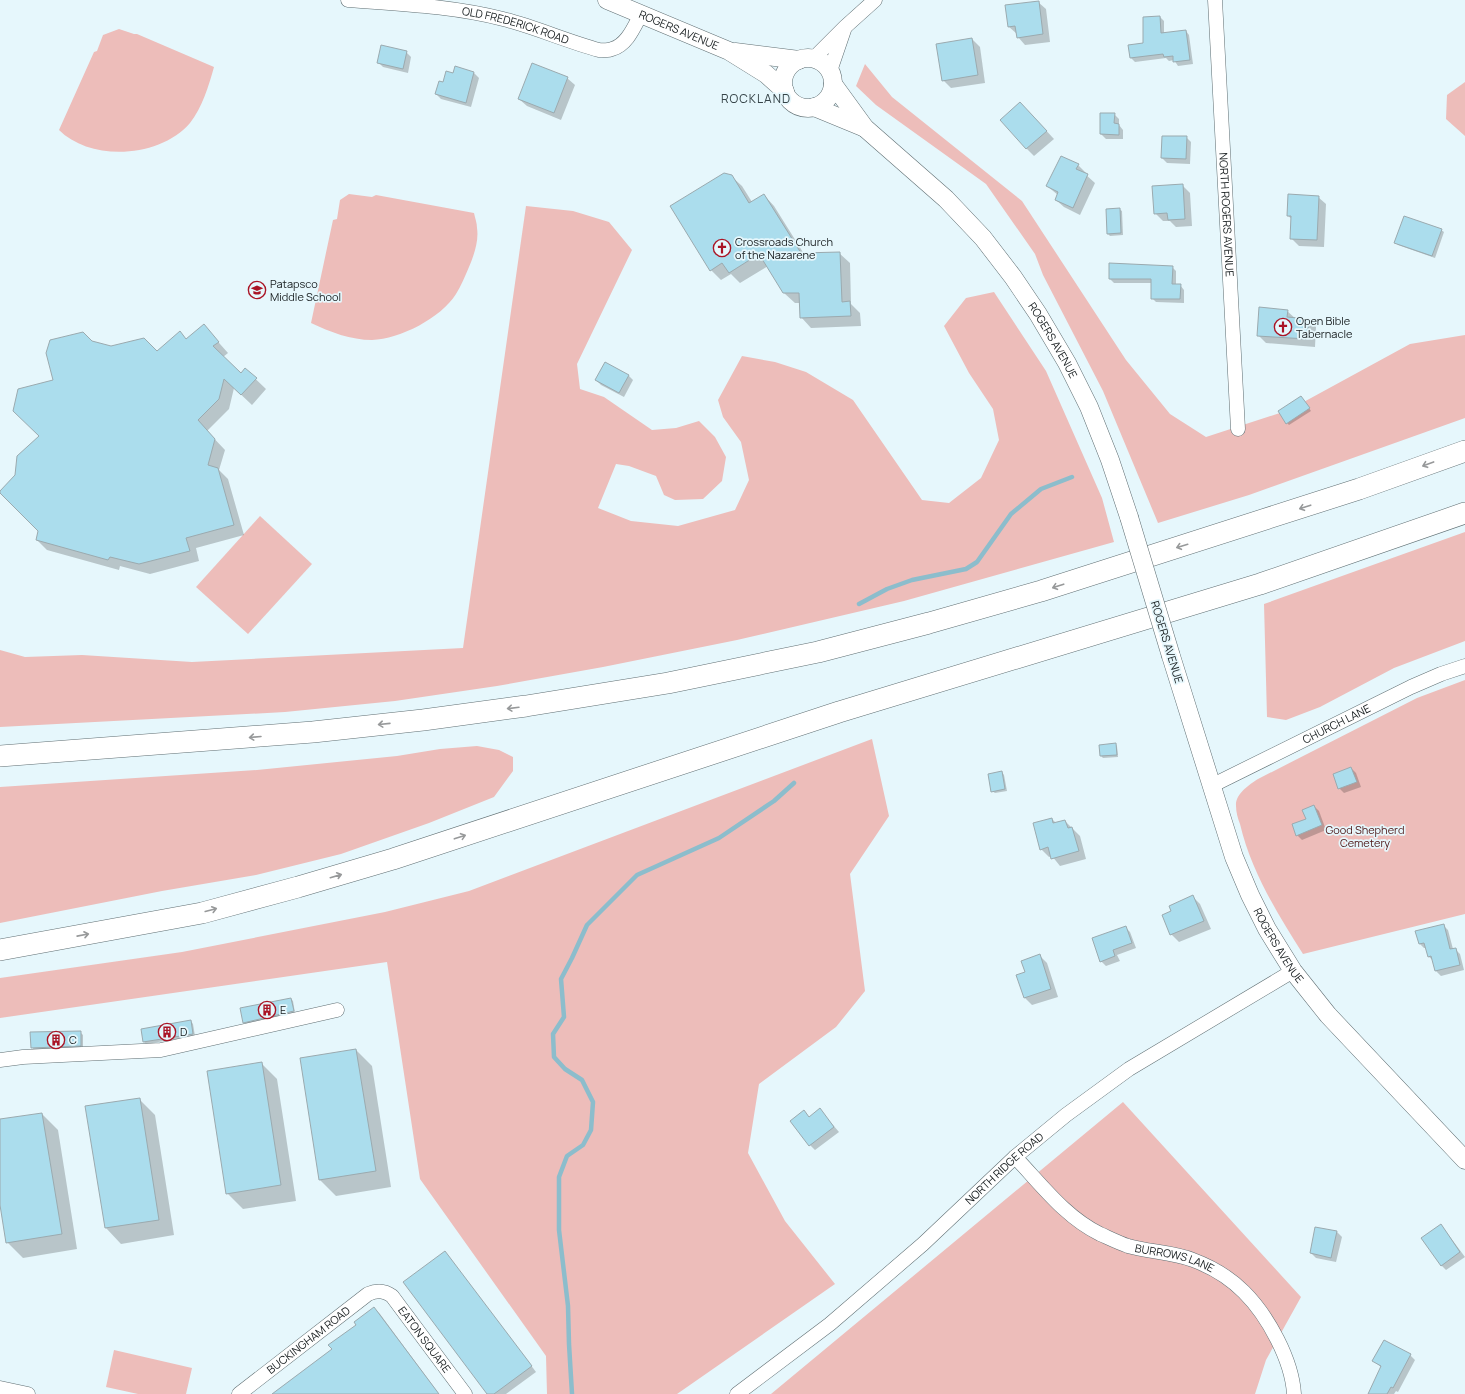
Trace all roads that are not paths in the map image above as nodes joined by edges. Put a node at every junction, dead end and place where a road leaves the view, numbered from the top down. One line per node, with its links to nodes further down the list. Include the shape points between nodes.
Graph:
1 (348, 0): 5 (street, OLD FREDERICK ROAD, via 476,13 503,19 599,50 611,50 620,45)
2 (607, 0): 5 (main road, ROGERS AVENUE)
3 (875, 0): 6 (street)
4 (1215, 0): 13 (street, NORTH ROGERS AVENUE)
5 (641, 14): 7 (main road, ROGERS AVENUE)
6 (845, 27): 8 (street); 9 (street)
7 (729, 51): 8 (main road, ROGERS AVENUE); 10 (main road, ROGERS AVENUE, via 766,74)
8 (806, 60): 9 (main road, via 826,66); 10 (main road, via 791,65 786,73)
9 (832, 77): 11 (main road, via 829,96); 12 (main road, ROGERS AVENUE)
10 (785, 91): 11 (main road, via 795,104 801,107)
11 (814, 107): 12 (main road, ROGERS AVENUE)
12 (865, 128): 20 (main road, ROGERS AVENUE, bridge, via 946,199 983,238 1034,307 1067,363 1089,407 1110,460)
13 (1238, 429)
14 (1465, 451): 17 (highway, one-way to 17, via 1359,489 1041,591 818,652 668,683 526,706 313,732)
15 (1465, 513): 21 (highway, one-way to 15, via 202,913 393,859 846,710 1260,584)
16 (1465, 666): 20 (street, CHURCH LANE, via 1411,687)
17 (191, 742): 18 (highway); 19 (highway)
18 (0, 756)
19 (0, 769)
20 (1211, 786): 24 (main road, ROGERS AVENUE, via 1234,857 1250,895)
21 (45, 942): 22 (highway); 23 (highway)
22 (0, 946)
23 (0, 950)
24 (1293, 971): 27 (street, NORTH RIDGE ROAD, via 1129,1069 1066,1115); 28 (main road, ROGERS AVENUE, via 1333,1020)
25 (337, 1010): 26 (street, via 161,1050)
26 (0, 1060)
27 (1015, 1157): 34 (street, NORTH RIDGE ROAD, via 923,1244 830,1324); 35 (street, BURROWS LANE, via 1070,1215 1099,1233 1127,1246 1192,1259 1221,1273 1244,1292 1266,1320 1284,1354)
28 (1465, 1160)
29 (380, 1291): 31 (street, BUCKINGHAM ROAD, via 368,1294); 33 (street, EATON SQUARE, via 392,1296)
30 (0, 1388): 32 (street)
31 (242, 1393)
32 (28, 1394)
33 (465, 1394)
34 (737, 1394)
35 (1294, 1394)

